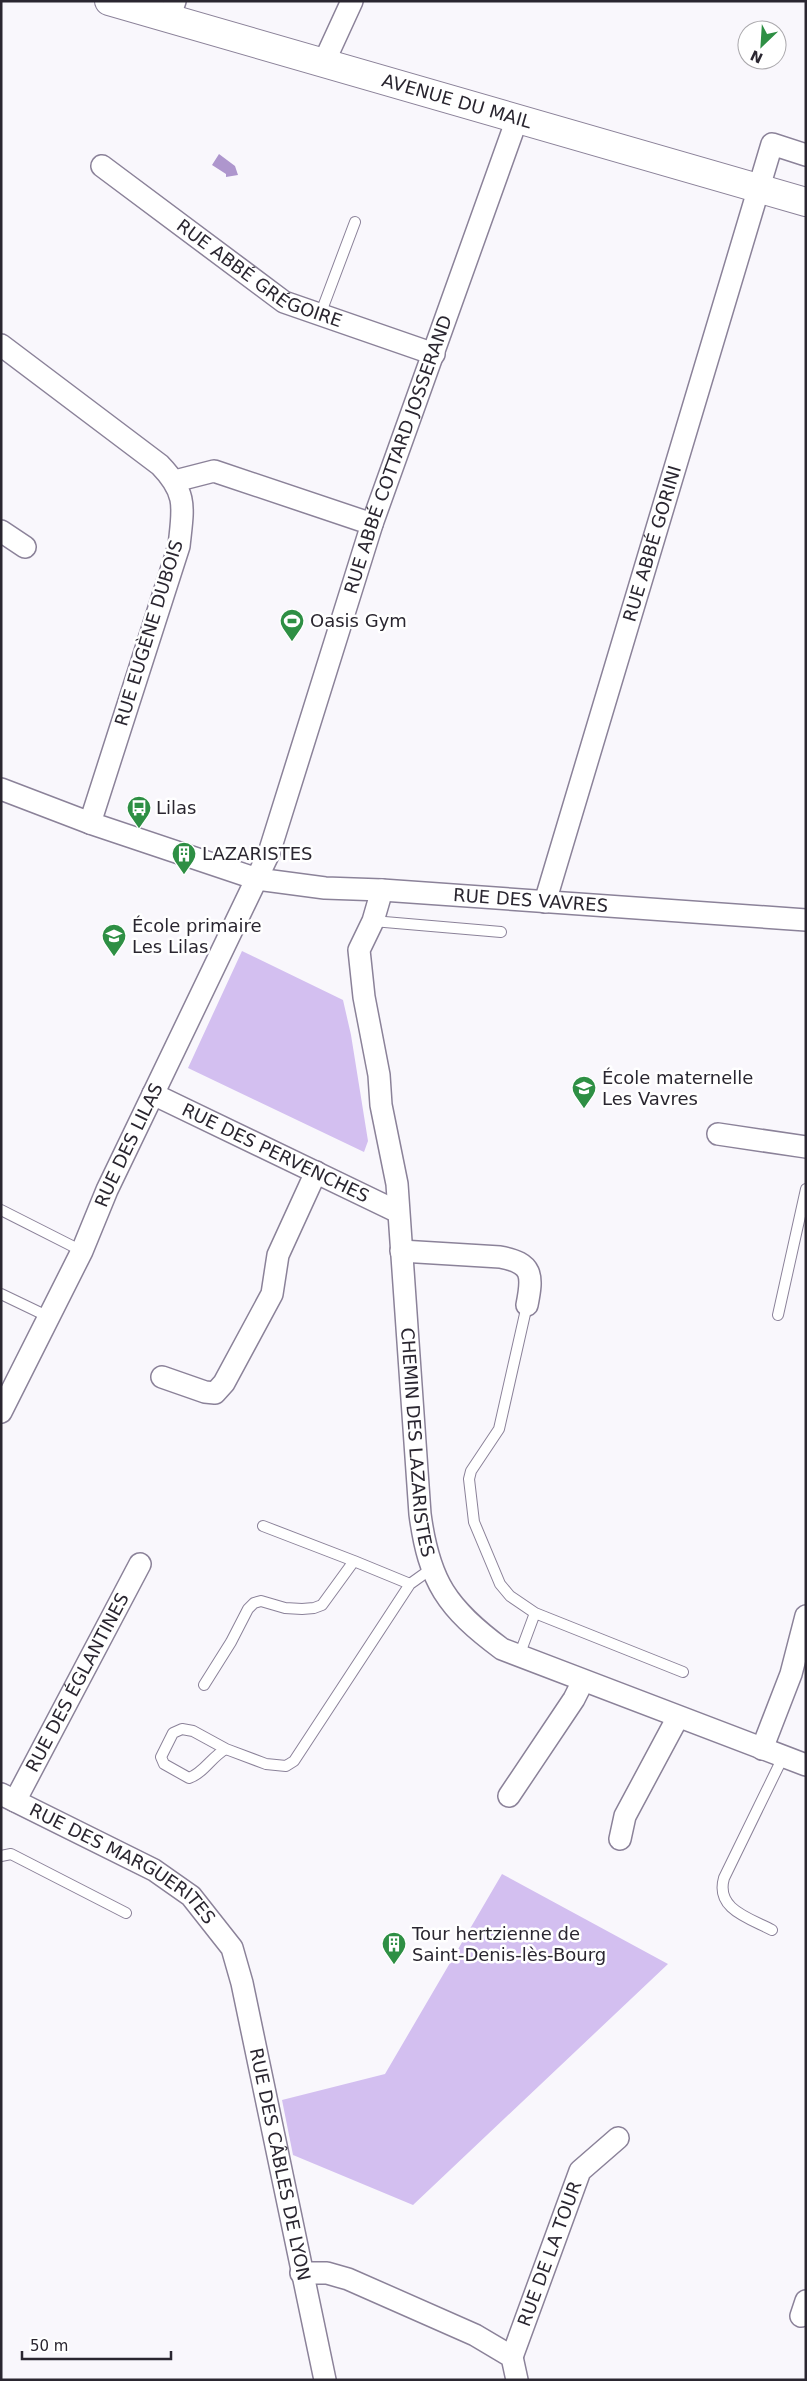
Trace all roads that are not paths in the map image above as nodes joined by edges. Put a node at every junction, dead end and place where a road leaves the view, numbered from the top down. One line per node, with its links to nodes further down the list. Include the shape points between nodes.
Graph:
1 (109, 1): 3 (main road, AVENUE DU MAIL)
2 (352, 1): 4 (street)
3 (172, 10): 4 (main road, AVENUE DU MAIL)
4 (324, 62): 5 (main road, AVENUE DU MAIL)
5 (517, 119): 8 (main road, AVENUE DU MAIL); 13 (street, RUE ABBÉ COTTARD JOSSERAND)
6 (806, 155): 8 (street, RUE ABBÉ GORINI, via 772,144)
7 (102, 166): 11 (street, RUE ABBÉ GRÉGOIRE, via 284,302)
8 (759, 187): 9 (main road, AVENUE DU MAIL); 22 (street, RUE ABBÉ GORINI)
9 (806, 202)
10 (355, 222): 11 (lane)
11 (320, 315): 13 (street, RUE ABBÉ GRÉGOIRE)
12 (1, 345): 14 (street, RUE EUGÈNE DUBOIS, via 160,464)
13 (434, 354): 15 (street, RUE ABBÉ COTTARD JOSSERAND)
14 (175, 481): 15 (street, via 214,471); 19 (street, RUE EUGÈNE DUBOIS, via 183,505 178,546)
15 (372, 524): 20 (street, RUE ABBÉ COTTARD JOSSERAND, via 269,853)
16 (1, 531): 17 (street)
17 (25, 548)
18 (1, 789): 19 (street, RUE DES VAVRES)
19 (90, 823): 20 (street, RUE DES VAVRES)
20 (257, 879): 21 (street, RUE DES VAVRES, via 325,888); 26 (street, RUE DES LILAS)
21 (382, 890): 22 (street, RUE DES VAVRES); 24 (street, CHEMIN DES LAZARISTES)
22 (545, 902): 23 (street, RUE DES VAVRES)
23 (806, 920)
24 (373, 921): 25 (lane); 32 (street, CHEMIN DES LAZARISTES, via 359,950 381,1105 397,1184)
25 (501, 932)
26 (153, 1094): 29 (street, RUE DES PERVENCHES); 33 (street, RUE DES LILAS)
27 (718, 1134): 28 (street)
28 (806, 1146)
29 (316, 1172): 32 (street, RUE DES PERVENCHES); 39 (street, via 278,1255 272,1294 224,1383 215,1393)
30 (806, 1189): 37 (lane)
31 (1, 1210): 33 (lane)
32 (398, 1212): 34 (street, CHEMIN DES LAZARISTES)
33 (82, 1251): 38 (street, RUE DES LILAS)
34 (401, 1251): 36 (street, via 515,1259 525,1265 530,1274); 44 (street, CHEMIN DES LAZARISTES, via 420,1514)
35 (1, 1294): 38 (lane)
36 (527, 1305): 46 (lane, via 499,1429 469,1479 474,1522 500,1584 510,1596)
37 (778, 1315)
38 (49, 1317): 40 (street, RUE DES LILAS)
39 (162, 1377)
40 (1, 1412)
41 (263, 1526): 42 (lane)
42 (354, 1561): 45 (lane); 51 (lane, via 322,1605 284,1608 261,1601 254,1603)
43 (140, 1564): 58 (street, RUE DES ÉGLANTINES)
44 (431, 1569): 45 (lane); 48 (street, CHEMIN DES LAZARISTES, via 450,1604 472,1627 502,1649)
45 (410, 1584): 53 (lane, via 294,1761 280,1767)
46 (535, 1613): 48 (lane); 49 (lane)
47 (806, 1616): 54 (street, via 791,1674)
48 (519, 1656): 50 (street, CHEMIN DES LAZARISTES)
49 (683, 1672)
50 (583, 1681): 52 (street, CHEMIN DES LAZARISTES); 57 (street)
51 (204, 1685)
52 (678, 1716): 54 (street, CHEMIN DES LAZARISTES); 59 (street, via 625,1816)
53 (226, 1749): 53 (lane, via 193,1731 182,1729 173,1733 161,1757 164,1764 189,1778 197,1776 216,1754)
54 (762, 1749): 55 (street, CHEMIN DES LAZARISTES)
55 (783, 1757): 56 (street, CHEMIN DES LAZARISTES); 62 (lane, via 721,1888 723,1898 730,1906)
56 (806, 1765)
57 (509, 1796)
58 (8, 1797): 63 (street, RUE DES MARGUERITES, via 154,1870 191,1896)
59 (620, 1839)
60 (1, 1856): 61 (lane, via 11,1854)
61 (126, 1912)
62 (772, 1930)
63 (232, 1948): 65 (street, RUE DES CÂBLES DE LYON, via 242,1983)
64 (618, 2138): 66 (street, RUE DE LA TOUR, via 580,2171)
65 (301, 2273): 66 (street, via 328,2273 348,2279 474,2335); 67 (street, RUE DES CÂBLES DE LYON)
66 (512, 2356): 68 (street)
67 (325, 2380)
68 (517, 2380)

